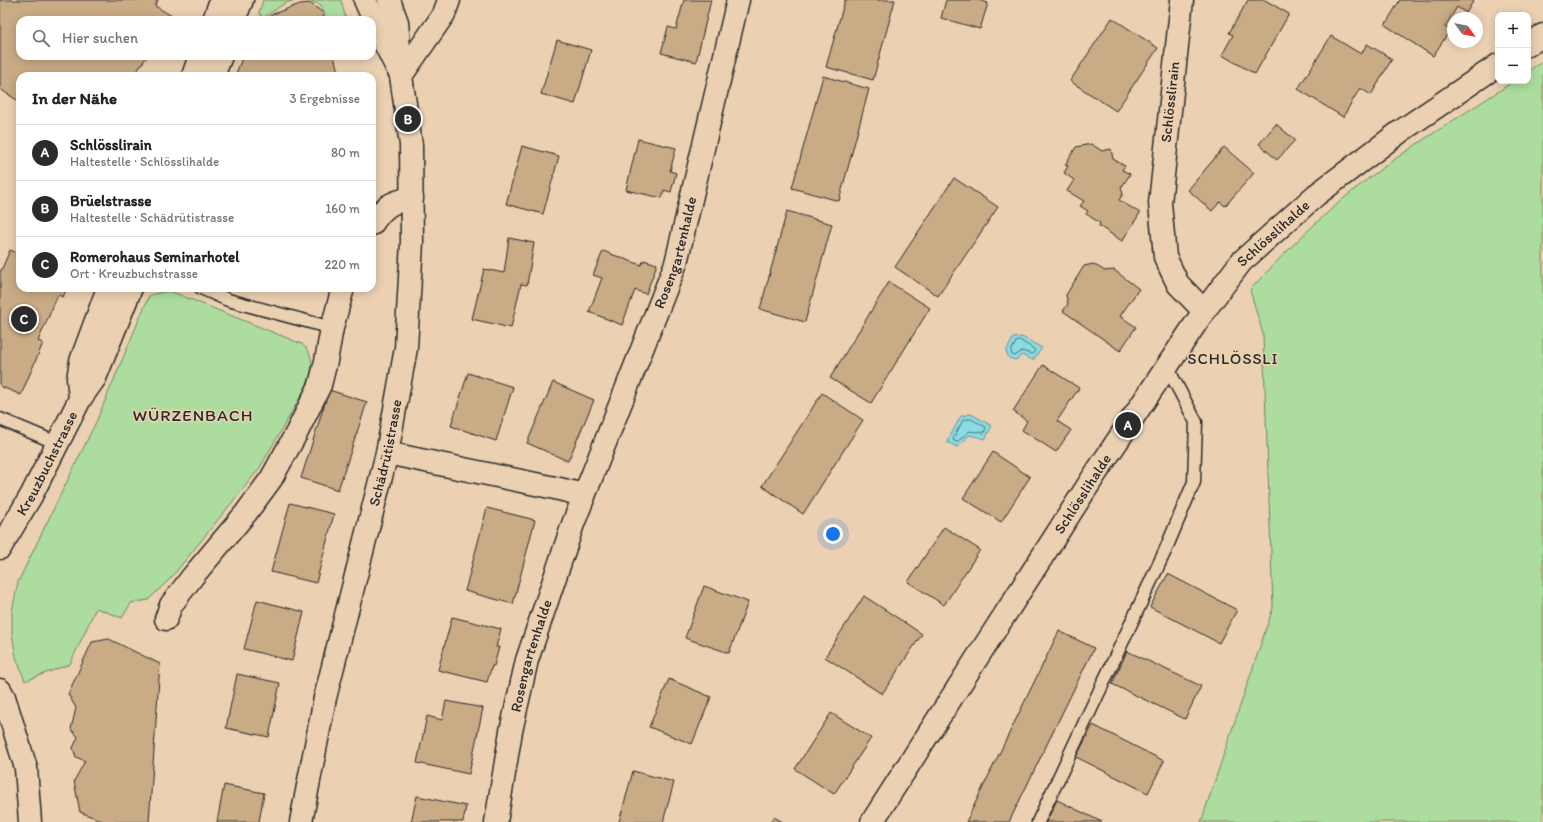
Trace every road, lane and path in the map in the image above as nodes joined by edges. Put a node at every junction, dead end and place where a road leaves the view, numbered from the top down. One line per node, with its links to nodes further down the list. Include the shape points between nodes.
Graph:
1 (221, 0): 8 (street)
2 (242, 0): 9 (street)
3 (364, 0): 10 (street, Schädrütistrasse)
4 (389, 0): 19 (street, Schädrütistrasse, via 397,22)
5 (449, 0): 19 (street, via 444,14)
6 (738, 0): 33 (street, Rosengartenhalde, via 676,263)
7 (1182, 0): 26 (street, Schlösslirain, via 1160,203 1165,257 1178,284)
8 (215, 16)
9 (236, 16)
10 (372, 16)
11 (376, 26): 19 (street, Schädrütistrasse)
12 (1543, 35): 13 (street)
13 (1531, 43)
14 (199, 60): 17 (street)
15 (219, 60): 18 (street)
16 (1495, 68): 26 (street, Schlösslihalde, via 1401,131 1316,195 1241,262)
17 (194, 72)
18 (214, 72)
19 (401, 76): 20 (street, Schädrütistrasse, via 411,146)
20 (412, 198): 21 (street, via 386,206); 32 (street, Schädrütistrasse, via 406,348)
21 (376, 218)
22 (107, 292): 29 (street, Kreuzbuchstrasse, via 81,361 78,379)
23 (129, 292): 29 (street, Kreuzbuchstrasse, via 95,378)
24 (210, 292): 27 (lane, via 228,300)
25 (342, 292): 27 (street)
26 (1204, 311): 28 (street, Schlösslihalde)
27 (332, 328): 35 (street, via 320,384 294,439 271,479 171,605)
28 (1167, 366): 40 (street, Schlösslihalde); 41 (lane, via 1196,422 1194,482 1165,551)
29 (80, 399): 31 (street, Kreuzbuchstrasse)
30 (0, 418): 31 (lane)
31 (57, 443): 34 (street, Kreuzbuchstrasse, via 31,496)
32 (386, 453): 33 (street); 38 (street, Schädrütistrasse, via 325,698)
33 (584, 495): 39 (street, Rosengartenhalde, via 521,682)
34 (0, 548)
35 (166, 619)
36 (0, 690): 37 (street, via 26,768)
37 (30, 822)
38 (301, 822)
39 (496, 822)
40 (872, 822)
41 (1038, 822)

